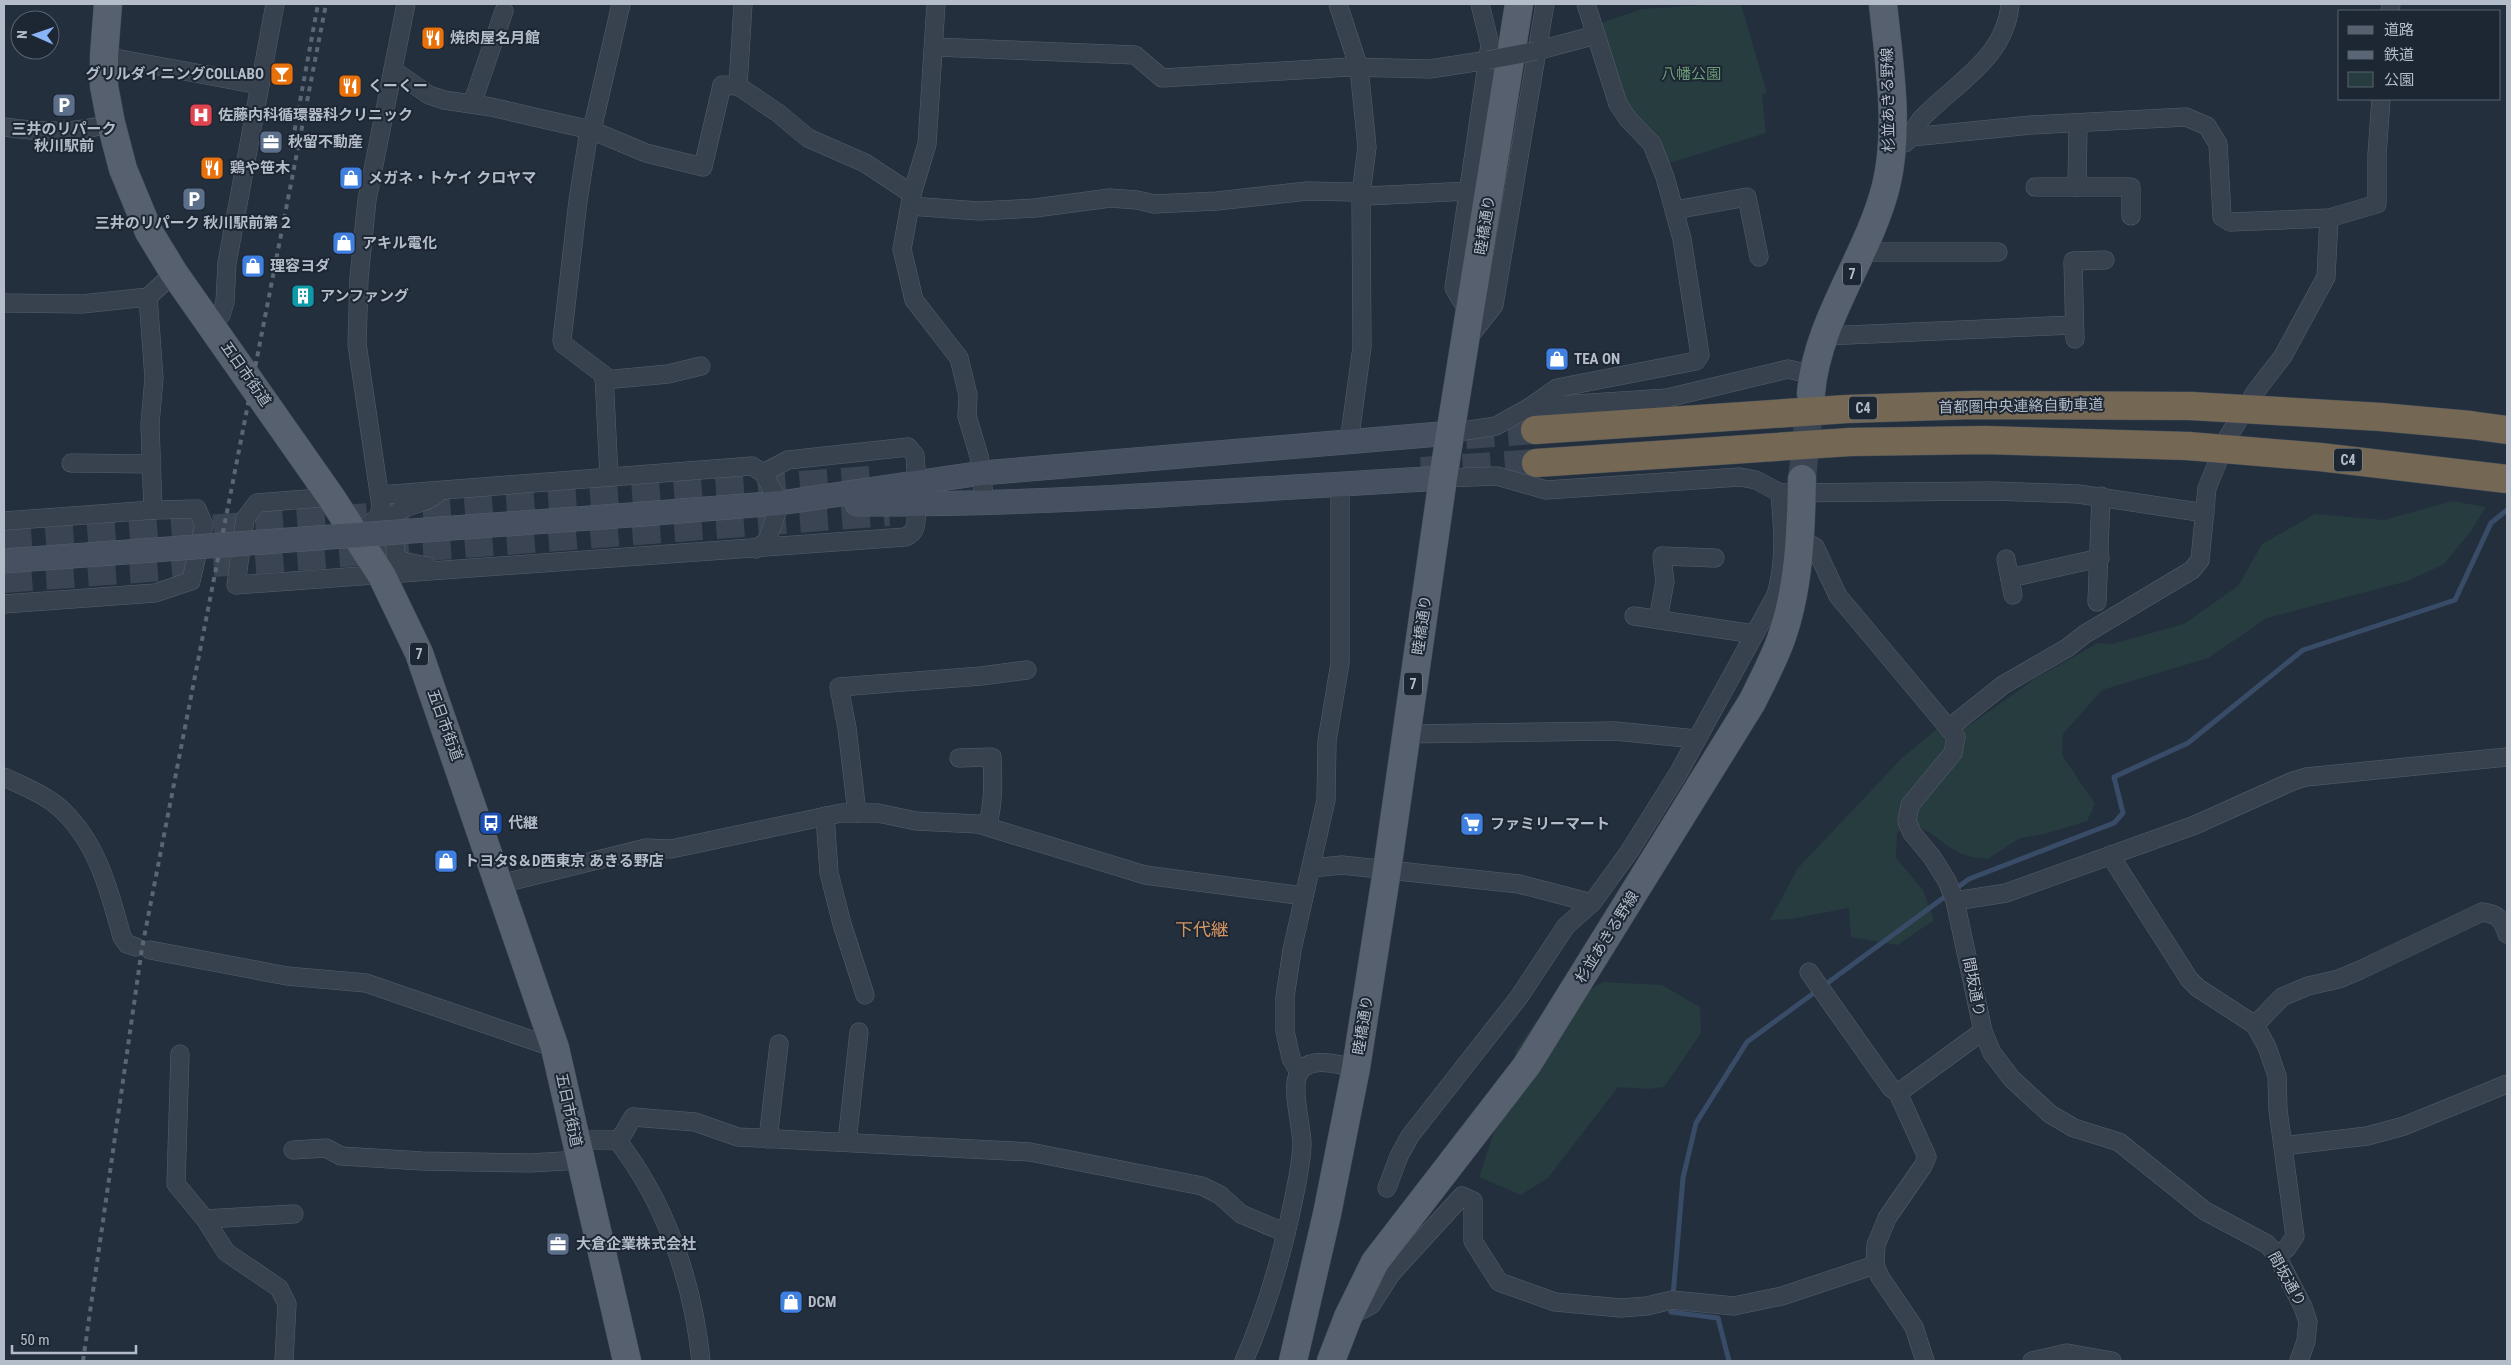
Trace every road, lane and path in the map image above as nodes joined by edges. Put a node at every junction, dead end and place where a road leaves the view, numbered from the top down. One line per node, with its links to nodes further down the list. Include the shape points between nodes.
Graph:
1 (108, 4): 18 (main road, 五日市街道 / 7)
2 (275, 4): 22 (street)
3 (406, 4): 21 (street)
4 (621, 4): 29 (street)
5 (743, 4): 23 (street)
6 (936, 4): 16 (street)
7 (1338, 4): 20 (street)
8 (1480, 4): 19 (street, via 1490,45)
9 (1519, 4): 48 (main road, 睦橋通り / 7)
10 (1545, 4): 17 (street)
11 (1586, 4): 15 (street)
12 (1883, 4): 31 (main road, 杉並あきる野線 / 7, via 1891,95)
13 (2010, 4): 30 (street, via 2002,37 1979,67 1921,120)
14 (504, 11): 25 (street)
15 (1596, 35): 17 (street); 37 (street, via 1618,104 1652,144)
16 (934, 47): 20 (street, via 1135,56 1162,78 1349,66); 36 (street, via 926,144)
17 (1536, 51): 19 (street, bridge); 48 (street, via 1494,305)
18 (104, 56): 22 (street); 26 (main road, 五日市街道 / 7, via 104,86)
19 (1488, 60): 20 (street, via 1430,69); 34 (street)
20 (1359, 68): 35 (street, via 1367,147)
21 (393, 70): 25 (street, via 429,95); 73 (street, via 367,200 359,278 357,344)
22 (260, 85): 47 (street, via 227,262 225,302 221,315)
23 (738, 86): 29 (street, via 722,85 703,167 646,152); 36 (street, via 778,112 808,138 865,163)
24 (2381, 100): 39 (street, via 2376,155 2377,204)
25 (472, 104): 29 (street)
26 (111, 123): 28 (street, via 59,132); 44 (main road, 五日市街道 / 7, via 134,199)
27 (2078, 123): 30 (street); 33 (street); 39 (street, via 2186,117 2207,126 2218,144 2222,217 2230,222)
28 (4, 127)
29 (591, 130): 51 (street, via 578,201 562,340 604,375)
30 (1912, 137): 31 (street)
31 (1891, 154): 40 (main road, 杉並あきる野線 / 7, via 1881,202)
32 (2035, 187): 33 (street)
33 (2077, 187): 38 (street, via 2131,187)
34 (1469, 191): 35 (street); 48 (street, via 1454,288)
35 (1361, 194): 36 (street, via 1307,191 1154,204 1110,198 1035,208 979,211); 58 (street, via 1362,347)
36 (911, 200): 63 (street, via 902,249 914,300 960,358 968,395 967,416)
37 (1676, 210): 42 (street, via 1747,197); 53 (street, via 1700,355 1696,361 1558,388)
38 (2131, 216)
39 (2330, 218): 79 (street, via 2326,277 2283,356 2256,391 2228,437 2207,488)
40 (1861, 252): 41 (street); 49 (main road, 杉並あきる野線 / 7)
41 (1998, 252)
42 (1759, 256)
43 (2105, 260): 49 (street, via 2073,261 2074,332)
44 (174, 273): 45 (street); 47 (main road, 五日市街道 / 7)
45 (148, 297): 46 (street, via 82,304); 61 (street, via 154,378 150,424)
46 (4, 303)
47 (210, 323): 75 (main road, 五日市街道 / 7)
48 (1469, 327): 57 (main road, 睦橋通り / 7)
49 (1825, 336): 52 (main road, 杉並あきる野線 / 7)
50 (701, 366): 51 (street, via 668,374)
51 (604, 380): 65 (street)
52 (1812, 384): 53 (street, via 1788,368 1667,398)
53 (1533, 418): 54 (highway, 首都圏中央連絡自動車道 / C4, bridge, via 1974,405 2191,406); 57 (street)
54 (2470, 425): 55 (highway); 56 (highway, 首都圏中央連絡自動車道 / C4)
55 (2507, 425)
56 (2507, 430)
57 (1451, 433): 58 (street); 66 (main road, 睦橋通り / 7)
58 (1349, 442): 63 (street)
59 (1536, 462): 64 (highway, C4, bridge, via 1850,442 1985,440 2188,446)
60 (71, 463): 61 (street)
61 (152, 464): 78 (street)
62 (763, 472): 65 (street, via 752,466); 72 (street, via 788,460 908,447 915,455); 76 (street)
63 (982, 473): 72 (street); 77 (street)
64 (2467, 473): 67 (highway, C4, bridge); 69 (highway, bridge)
65 (610, 477): 71 (street)
66 (1443, 478): 68 (street); 70 (street, via 1497,476 1546,490 1740,477); 97 (main road, 睦橋通り / 7)
67 (2507, 479)
68 (1340, 484): 77 (street); 106 (street, via 1340,663 1327,741 1324,816)
69 (2507, 487)
70 (1795, 488): 74 (street); 82 (main road, 杉並あきる野線); 94 (street, via 1784,535 1782,572 1776,595)
71 (440, 489): 73 (street); 88 (street, via 435,496 399,509 392,517 396,556 402,561)
72 (916, 494): 76 (street); 77 (street); 83 (street, via 916,527 905,537)
73 (380, 495): 81 (street, via 379,516)
74 (2101, 496): 79 (street); 85 (street)
75 (331, 497): 81 (main road, 五日市街道 / 7); 89 (street, via 257,503 245,519 236,585)
76 (780, 504): 83 (street, via 767,541); 87 (street, bridge)
77 (985, 504)
78 (153, 510): 80 (street); 91 (street, via 197,509 204,525 191,581 155,593)
79 (2205, 513): 96 (street, via 2200,560 2192,570 2003,685)
80 (4, 521)
81 (356, 535): 89 (main road, 五日市街道 / 7)
82 (1799, 538): 96 (street, 間坂通り, via 1816,547 1838,596); 137 (main road, 杉並あきる野線, via 1797,574 1780,641 1752,702 1527,1065 1375,1262)
83 (756, 548): 88 (street)
84 (1715, 558): 93 (street, via 1662,556 1665,582)
85 (2100, 558): 86 (street, via 2011,586); 90 (street)
86 (2006, 559)
87 (4, 561)
88 (450, 571): 89 (street)
89 (382, 576): 108 (main road, 五日市街道 / 7, via 419,653)
90 (2097, 602)
91 (4, 604)
92 (1634, 616): 93 (street)
93 (1658, 619): 94 (street)
94 (1754, 634): 98 (street)
95 (1027, 670): 102 (street, via 839,687)
96 (1949, 728): 110 (street, 間坂通り, via 1956,737 1953,753 1910,805 1907,821 1912,833 1942,873)
97 (1406, 734): 98 (street, via 1615,731); 107 (main road, 睦橋通り / 7)
98 (1696, 739): 111 (street, via 1639,836)
99 (2507, 757): 105 (street, via 2306,777 2195,825)
100 (959, 758): 104 (street, via 992,756 993,790)
101 (4, 777): 119 (street, via 64,811 85,839 101,868 127,944 287,976 366,984)
102 (857, 813): 103 (street); 104 (street)
103 (825, 816): 108 (street, via 671,849 646,848); 114 (street, via 829,873)
104 (987, 826): 109 (street, via 1145,875)
105 (2110, 855): 110 (street, via 2006,893); 115 (street, via 2189,979)
106 (1311, 868): 107 (street, via 1342,865); 109 (street)
107 (1387, 870): 111 (street, via 1519,884); 121 (main road, 睦橋通り / 7)
108 (500, 884): 119 (main road, 五日市街道 / 7)
109 (1304, 896): 122 (street, via 1285,997 1285,1030 1291,1058)
110 (1955, 901): 116 (street, 間坂通り)
111 (1592, 904): 131 (street, via 1566,926 1519,997 1410,1136)
112 (2507, 934): 115 (street, via 2502,920 2495,914 2482,912 2339,979 2308,986 2282,997)
113 (1816, 981): 124 (street, via 1891,1088)
114 (865, 995)
115 (2254, 1025): 128 (street, via 2262,1035 2277,1076)
116 (1983, 1031): 124 (street); 135 (street, 間坂通り, via 1992,1053 2012,1079 2050,1114 2074,1128 2119,1142 2205,1211 2257,1237)
117 (859, 1032): 127 (street)
118 (779, 1044): 125 (street)
119 (555, 1048): 130 (main road, 五日市街道 / 7)
120 (180, 1054): 133 (street, via 176,1184)
121 (1356, 1068): 122 (street, via 1324,1062 1310,1063); 142 (main road, 睦橋通り / 7)
122 (1299, 1072): 134 (street, via 1295,1086 1302,1130 1302,1165)
123 (2507, 1084): 128 (street, via 2404,1126 2367,1136)
124 (1898, 1093): 136 (street, via 1926,1161 1887,1218 1876,1245)
125 (768, 1139): 126 (street, via 738,1137 695,1122 633,1117); 127 (street)
126 (617, 1140): 130 (street); 140 (street, via 653,1194 676,1249)
127 (846, 1142): 134 (street, via 1030,1152 1202,1186 1220,1195 1241,1214)
128 (2283, 1146): 135 (street, via 2295,1236)
129 (293, 1150): 130 (street, via 326,1148 341,1156 422,1161 530,1163)
130 (578, 1150): 139 (main road, 五日市街道 / 7)
131 (1387, 1188)
132 (294, 1214): 133 (street)
133 (205, 1219): 138 (street, via 226,1252 279,1288 287,1304)
134 (1286, 1232): 141 (street, via 1274,1286)
135 (2277, 1256): 147 (street, 間坂通り, via 2304,1307 2308,1322)
136 (1875, 1265): 137 (street, via 1782,1296 1734,1306 1672,1300 1621,1308 1555,1302 1499,1282 1473,1241 1473,1201 1462,1196 1391,1274 1371,1306); 144 (street, via 1914,1327)
137 (1348, 1316): 143 (main road, 杉並あきる野線)
138 (284, 1361)
139 (627, 1361)
140 (702, 1361)
141 (1244, 1361)
142 (1293, 1361)
143 (1331, 1361)
144 (1925, 1361)
145 (2032, 1361): 146 (street, via 2067,1353)
146 (2112, 1361)
147 (2299, 1361)

